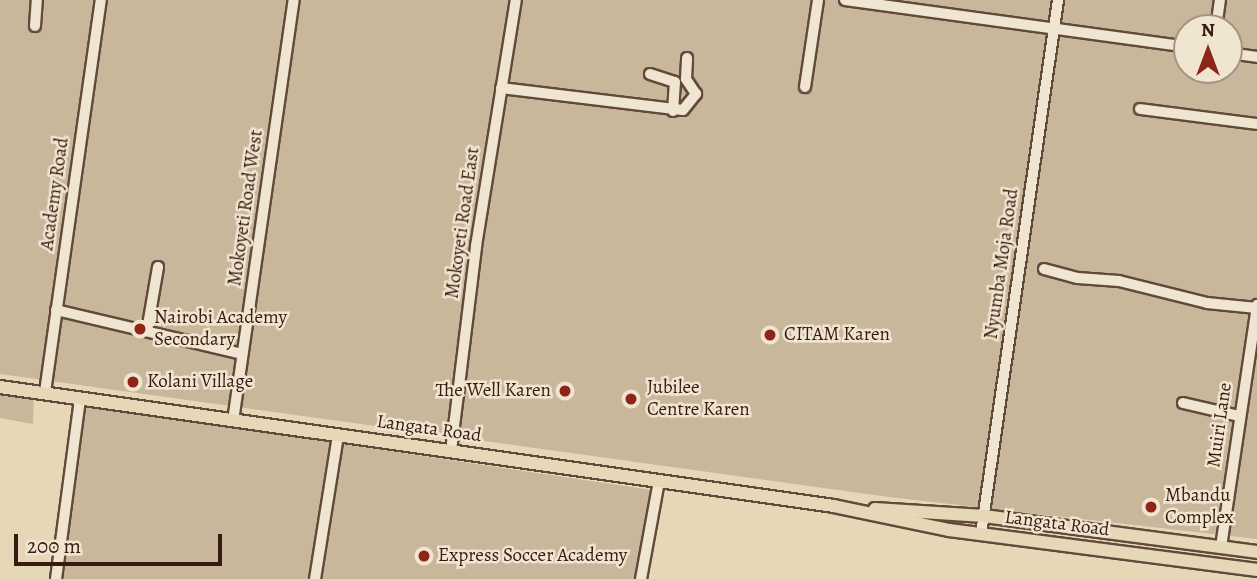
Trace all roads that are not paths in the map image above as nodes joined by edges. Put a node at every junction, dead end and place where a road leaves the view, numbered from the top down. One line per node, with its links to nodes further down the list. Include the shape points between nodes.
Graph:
1 (37, 0): 8 (street)
2 (101, 0): 21 (street, Academy Road)
3 (294, 0): 23 (street, Mokoyeti Road West)
4 (516, 0): 14 (street, Mokoyeti Road East)
5 (818, 0): 13 (street)
6 (845, 0): 9 (street)
7 (1058, 0): 9 (street, Nyumba Moja Road)
8 (35, 26)
9 (1055, 28): 10 (street); 34 (street, Nyumba Moja Road)
10 (1173, 45)
11 (687, 58): 16 (street, via 686,79 695,97 684,110)
12 (650, 74): 16 (street, via 676,82)
13 (805, 87)
14 (501, 88): 16 (street); 31 (street, Mokoyeti Road East)
15 (1140, 109): 17 (street)
16 (673, 111)
17 (1257, 124)
18 (158, 267): 22 (street)
19 (1044, 269): 20 (street, Muiri Lane, via 1208,303)
20 (1257, 307): 28 (street, Muiri Lane)
21 (56, 310): 22 (street); 25 (street, Academy Road)
22 (147, 331): 23 (street)
23 (242, 354): 29 (street, Mokoyeti Road West)
24 (0, 387): 25 (main road, Langata Road)
25 (45, 392): 26 (main road, Langata Road)
26 (80, 399): 29 (main road, Langata Road); 39 (street)
27 (1183, 403): 28 (street)
28 (1239, 416): 36 (street, Muiri Lane)
29 (233, 421): 30 (main road, Langata Road)
30 (338, 436): 31 (main road, Langata Road); 40 (street)
31 (451, 451): 32 (main road, Langata Road)
32 (659, 481): 33 (main road, Langata Road); 41 (street)
33 (853, 509): 34 (main road, Langata Road); 35 (main road, Langata Road)
34 (984, 516): 35 (street, Nyumba Moja Road); 36 (main road, Langata Road)
35 (981, 534): 38 (main road, Langata Road)
36 (1221, 547): 37 (main road, Langata Road)
37 (1257, 552)
38 (1257, 569)
39 (56, 579)
40 (315, 579)
41 (641, 579)

